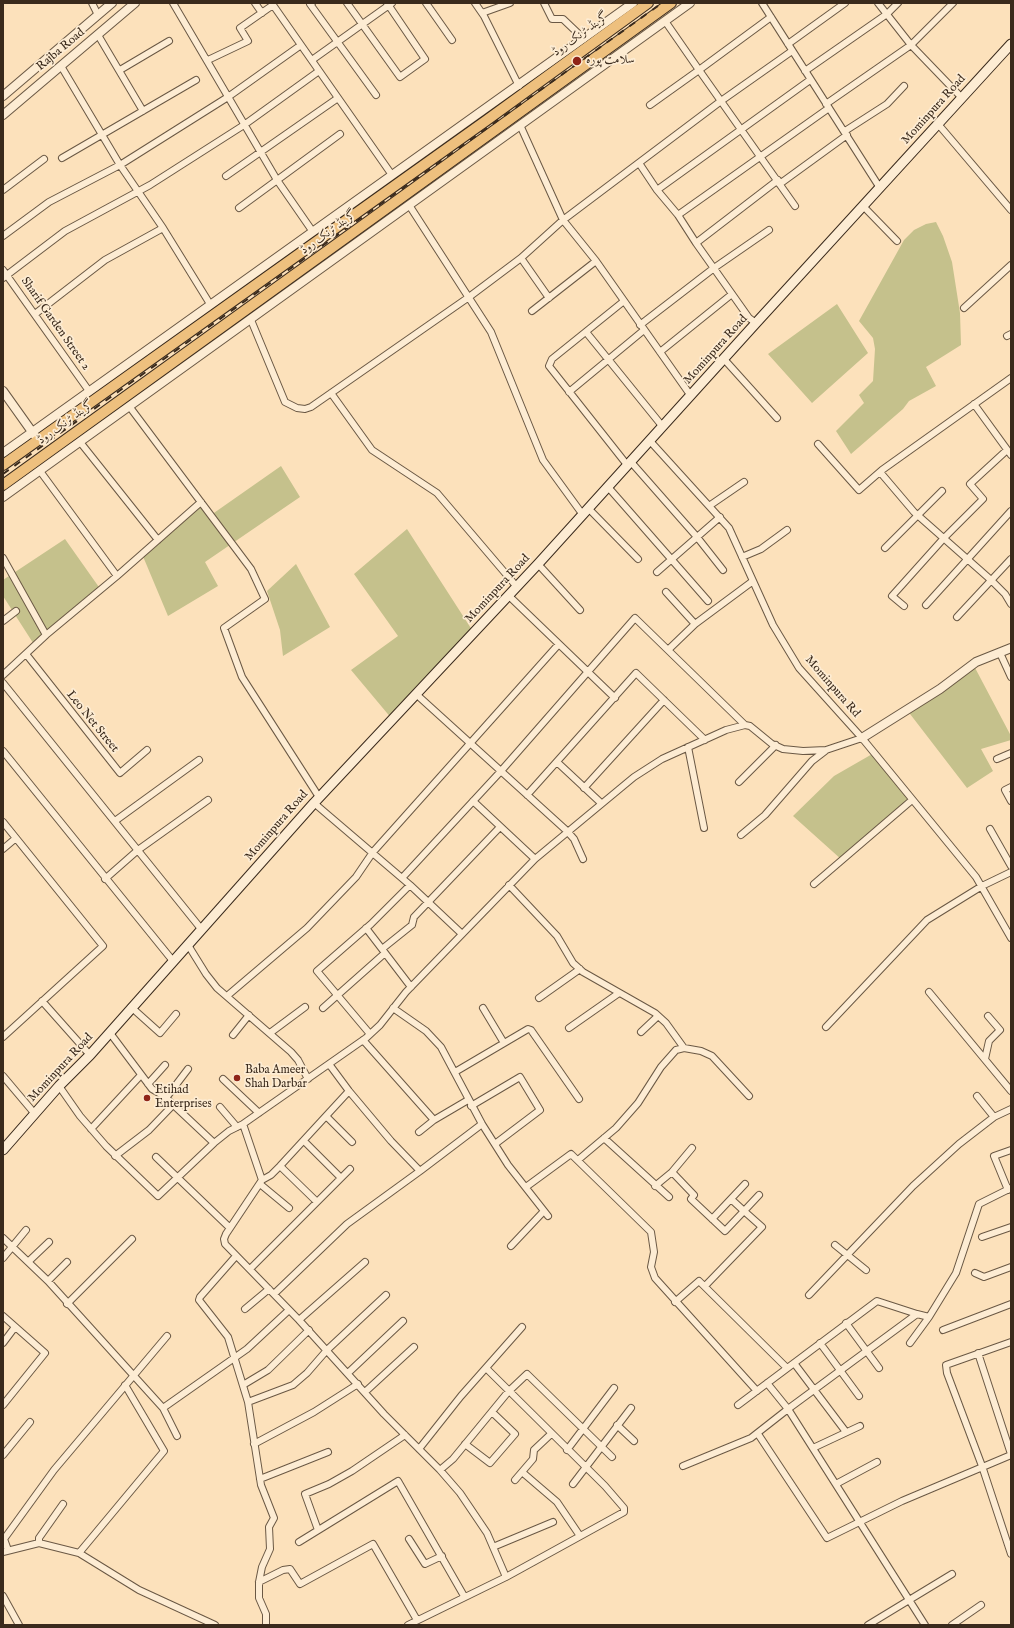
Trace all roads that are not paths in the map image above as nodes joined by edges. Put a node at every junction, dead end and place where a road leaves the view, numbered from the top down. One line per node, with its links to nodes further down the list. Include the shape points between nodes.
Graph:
1 (92, 3): 25 (street)
2 (112, 3): 25 (street, Rajba Road)
3 (135, 3): 29 (street, Rajba Road)
4 (173, 3): 40 (street)
5 (254, 3): 22 (street)
6 (312, 3): 33 (street, via 310,4)
7 (347, 3): 28 (street)
8 (426, 3): 31 (street)
9 (475, 3): 23 (street)
10 (510, 3): 23 (street)
11 (544, 3): 30 (street, via 552,19 562,19)
12 (633, 3): 30 (street)
13 (648, 3): 64 (main road, گرینڈ ٹرنک روڈ)
14 (671, 3): 119 (main road, گرینڈ ٹرنک روڈ)
15 (690, 3): 27 (street)
16 (762, 3): 26 (street)
17 (845, 3): 34 (street)
18 (878, 3): 24 (street)
19 (898, 3): 24 (street)
20 (953, 3): 37 (street)
21 (390, 4): 28 (street); 28 (street, via 425,59 400,77)
22 (262, 13): 36 (street, via 273,5); 40 (street, via 240,28 248,41)
23 (482, 13): 49 (street)
24 (887, 14): 37 (street); 46 (street)
25 (98, 15): 39 (street, Rajba Road)
26 (771, 17): 34 (street); 44 (street)
27 (665, 21): 44 (street); 63 (street)
28 (363, 24): 33 (street)
29 (98, 34): 42 (street, Rajba Road); 43 (street)
30 (584, 39): 49 (street)
31 (452, 40)
32 (169, 41): 43 (street)
33 (338, 42): 41 (street); 51 (street)
34 (788, 44): 38 (street)
35 (1011, 44): 55 (main road, Mominpura Road)
36 (301, 45): 41 (street); 53 (street)
37 (911, 45): 55 (street); 58 (street)
38 (792, 51): 46 (street); 56 (street)
39 (45, 60): 42 (street); 52 (street, Rajba Road)
40 (208, 60): 53 (street)
41 (312, 60): 45 (street)
42 (58, 69): 60 (street, Rajba Road); 68 (street)
43 (120, 70): 59 (street)
44 (699, 70): 56 (street); 57 (street)
45 (319, 71): 54 (street); 62 (street)
46 (805, 71): 48 (street)
47 (196, 80): 59 (street)
48 (810, 80): 58 (street); 65 (street)
49 (518, 86): 64 (street)
50 (904, 86): 66 (street, via 886,104)
51 (376, 95)
52 (3, 96)
53 (228, 97): 62 (street); 74 (street)
54 (338, 98): 69 (street); 75 (street)
55 (962, 98): 61 (main road, Mominpura Road)
56 (721, 101): 65 (street); 73 (street)
57 (650, 105)
58 (827, 106): 66 (street); 70 (street)
59 (143, 111): 68 (street)
60 (4, 112)
61 (938, 124): 79 (main road, Mominpura Road); 87 (street)
62 (244, 125): 69 (street); 82 (street)
63 (520, 125): 83 (street); 89 (street)
64 (468, 128): 75 (street); 117 (main road, گرینڈ ٹرنک روڈ)
65 (741, 130): 70 (street); 81 (street)
66 (846, 133): 78 (street); 79 (street)
67 (340, 134): 77 (street)
68 (103, 136): 71 (street); 74 (street)
69 (260, 151): 76 (street); 77 (street)
70 (760, 156): 78 (street); 88 (street)
71 (62, 158)
72 (44, 159): 80 (street)
73 (639, 163): 81 (street); 89 (street)
74 (120, 165): 82 (street); 93 (street, via 49,202)
75 (392, 175): 92 (street)
76 (226, 176)
77 (277, 180): 86 (street); 92 (street)
78 (779, 181): 84 (street); 95 (street)
79 (880, 188): 85 (main road, Mominpura Road)
80 (3, 190)
81 (657, 190): 88 (street)
82 (138, 191): 90 (street); 101 (street, via 65,231)
83 (409, 205): 103 (street); 110 (street)
84 (795, 206)
85 (863, 206): 94 (street); 111 (main road, Mominpura Road)
86 (239, 208)
87 (1011, 210)
88 (678, 214): 95 (street)
89 (563, 220): 96 (street); 97 (street)
90 (163, 228): 106 (street); 109 (street, via 105,260)
91 (769, 230): 99 (street)
92 (313, 232): 106 (street)
93 (3, 236)
94 (897, 241)
95 (696, 243): 99 (street)
96 (521, 258): 103 (street); 104 (street)
97 (596, 261): 104 (street); 105 (street)
98 (1011, 265): 107 (street)
99 (714, 268): 102 (street); 112 (street)
100 (3, 270): 101 (street, Sharif Garden Street 2)
101 (5, 277): 109 (street, Sharif Garden Street 2)
102 (732, 294): 111 (street, via 749,318); 114 (street)
103 (469, 297): 123 (street); 147 (street, via 491,332 543,460)
104 (549, 298): 108 (street)
105 (624, 301): 112 (street); 113 (street)
106 (210, 304): 117 (street)
107 (964, 308)
108 (532, 311)
109 (35, 314): 121 (street, Sharif Garden Street 2)
110 (251, 320): 123 (street, via 285,402 290,406 304,409); 126 (street)
111 (756, 323): 115 (main road, Mominpura Road)
112 (642, 327): 114 (street); 116 (street)
113 (586, 332): 116 (street); 122 (street, via 549,362 550,370)
114 (660, 352): 124 (street)
115 (723, 358): 124 (main road, Mominpura Road); 127 (street)
116 (609, 359): 122 (street); 128 (street)
117 (125, 371): 119 (main road); 121 (street); 129 (main road, گرینڈ ٹرنک روڈ)
118 (1010, 381): 125 (street)
119 (137, 388): 140 (main road, گرینڈ ٹرنک روڈ)
120 (3, 391): 129 (street)
121 (89, 391): 129 (street)
122 (569, 392): 135 (street)
123 (331, 393): 167 (street, via 372,450 437,492)
124 (691, 396): 128 (main road, Mominpura Road)
125 (974, 404): 134 (street); 138 (street)
126 (129, 406): 131 (street); 144 (street)
127 (777, 418)
128 (663, 427): 130 (main road, Mominpura Road)
129 (35, 436): 133 (street); 136 (main road, گرینڈ ٹرنک روڈ)
130 (650, 441): 135 (main road, Mominpura Road); 145 (street, Mominpura Rd)
131 (80, 442): 137 (street); 153 (street)
132 (818, 444): 138 (street, via 859,490)
133 (3, 453)
134 (1009, 453): 152 (street, via 970,484 983,499)
135 (629, 464): 141 (main road, Mominpura Road); 151 (street)
136 (3, 465)
137 (40, 470): 143 (street); 164 (street)
138 (880, 472): 148 (street)
139 (744, 482): 145 (street)
140 (3, 484)
141 (608, 487): 147 (main road, Mominpura Road); 158 (street)
142 (942, 491): 148 (street)
143 (3, 497)
144 (201, 502): 153 (street); 211 (street, via 251,570 265,600 224,628 242,677)
145 (709, 506): 149 (street, Mominpura Rd)
146 (1011, 511): 159 (street)
147 (586, 512): 157 (street); 161 (main road, Mominpura Road)
148 (918, 516): 152 (street); 154 (street)
149 (720, 517): 151 (street); 155 (street, Mominpura Rd, via 729,528)
150 (787, 530): 155 (street, via 761,549)
151 (697, 537): 158 (street); 162 (street)
152 (944, 538): 159 (street); 173 (street, via 892,596)
153 (158, 540): 164 (street)
154 (885, 548)
155 (742, 557): 166 (street, Mominpura Rd)
156 (3, 558): 179 (street)
157 (638, 559)
158 (672, 559): 163 (street); 170 (street)
159 (968, 559): 165 (street); 172 (street)
160 (1011, 559): 165 (street)
161 (538, 564): 167 (main road, Mominpura Road); 174 (street)
162 (723, 570)
163 (657, 572)
164 (118, 576): 179 (street)
165 (991, 580): 171 (street); 176 (street)
166 (753, 581): 178 (street); 193 (street, Mominpura Rd, via 773,625 799,668)
167 (517, 587): 169 (main road, Mominpura Road)
168 (666, 592): 178 (street)
169 (508, 596): 180 (street); 189 (main road, Mominpura Road)
170 (708, 601)
171 (1011, 604)
172 (926, 605)
173 (904, 606)
174 (580, 610)
175 (16, 611): 177 (street)
176 (957, 617)
177 (3, 621)
178 (695, 624): 182 (street)
179 (46, 635): 184 (street)
180 (558, 645): 185 (street); 195 (street)
181 (1011, 648): 183 (street)
182 (668, 650): 185 (street, via 635,618); 192 (street)
183 (1000, 653): 187 (street); 193 (street, via 976,662 940,689)
184 (26, 654): 186 (street); 199 (street, Leo Net Street, via 120,774)
185 (587, 673): 190 (street); 205 (street)
186 (3, 675)
187 (1011, 677)
188 (3, 683): 216 (street)
189 (416, 694): 195 (street); 211 (main road, Mominpura Road)
190 (614, 698): 191 (street, via 636,673); 204 (street)
191 (664, 700): 194 (street); 208 (street)
192 (745, 725): 194 (street); 196 (street)
193 (862, 738): 200 (street); 212 (street, Mominpura Rd)
194 (705, 740): 197 (street)
195 (470, 743): 205 (street); 226 (street)
196 (776, 745): 200 (street, via 783,749); 206 (street)
197 (688, 747): 215 (street, via 662,759); 219 (street)
198 (3, 750): 232 (street)
199 (147, 750)
200 (826, 750): 222 (street, via 812,761 765,815)
201 (1011, 753): 202 (street)
202 (997, 759)
203 (199, 760): 216 (street)
204 (557, 762): 208 (street); 209 (street)
205 (501, 771): 209 (street); 213 (street)
206 (740, 782)
207 (1011, 787): 214 (street, via 1005,790)
208 (584, 788): 215 (street)
209 (528, 795): 221 (street)
210 (208, 800): 225 (street)
211 (317, 800): 226 (street); 239 (main road, Mominpura Road)
212 (912, 800): 233 (street); 236 (street, Mominpura Rd, via 923,810)
213 (473, 801): 218 (street); 231 (street)
214 (1011, 801)
215 (600, 803): 221 (street)
216 (115, 821): 225 (street)
217 (3, 822): 223 (street)
218 (500, 827): 227 (street); 237 (street)
219 (704, 828)
220 (990, 829): 229 (street)
221 (567, 831): 227 (street); 228 (street, via 574,839)
222 (741, 835)
223 (16, 838): 224 (street); 252 (street, via 103,946)
224 (3, 849)
225 (138, 850): 232 (street); 239 (street)
226 (373, 852): 231 (street); 250 (street, via 356,877 307,928)
227 (535, 859): 235 (street)
228 (583, 859)
229 (1011, 866)
230 (1011, 872): 236 (street)
231 (402, 878): 234 (street)
232 (105, 879): 244 (street)
233 (814, 884)
234 (410, 885): 237 (street); 238 (street)
235 (509, 885): 240 (street); 245 (street, via 557,936 573,963)
236 (982, 886): 241 (street, Mominpura Rd); 262 (street, via 927,920)
237 (429, 903): 240 (street); 243 (street)
238 (366, 928): 243 (street); 249 (street, via 318,971)
239 (202, 930): 242 (main road, Mominpura Road)
240 (462, 934): 246 (street)
241 (1011, 938)
242 (188, 945): 244 (main road, Mominpura Road); 250 (street, via 206,974)
243 (384, 951): 246 (street); 249 (street)
244 (173, 961): 253 (main road, Mominpura Road)
245 (580, 969): 248 (street); 251 (street)
246 (411, 987): 256 (street)
247 (929, 992): 274 (street)
248 (619, 993): 260 (street, via 642,1004); 263 (street)
249 (338, 995): 255 (street); 267 (street)
250 (227, 996): 259 (street)
251 (539, 998)
252 (42, 1001): 269 (street); 273 (street)
253 (131, 1007): 258 (street, via 160,1033); 264 (main road, Mominpura Road)
254 (305, 1007): 266 (street)
255 (323, 1008)
256 (393, 1008): 267 (street); 278 (street, via 434,1038)
257 (483, 1008): 271 (street)
258 (176, 1014)
259 (249, 1015): 266 (street); 268 (street)
260 (658, 1016): 265 (street); 272 (street)
261 (988, 1016): 274 (street, via 1000,1030 989,1041)
262 (826, 1027)
263 (570, 1028)
264 (110, 1032): 273 (main road, Mominpura Road); 279 (street)
265 (641, 1032)
266 (270, 1033): 281 (street, via 298,1060)
267 (370, 1034): 270 (street)
268 (233, 1035)
269 (3, 1037)
270 (363, 1040): 275 (street); 300 (street)
271 (504, 1043): 278 (street); 290 (street, via 524,1030 531,1030)
272 (684, 1048): 287 (street, via 712,1056); 305 (street, via 676,1050 661,1067 638,1103)
273 (90, 1055): 284 (main road, Mominpura Road)
274 (986, 1059): 286 (street)
275 (329, 1064): 281 (street); 285 (street)
276 (165, 1065): 283 (street)
277 (188, 1069): 289 (street)
278 (455, 1072): 291 (street)
279 (141, 1075): 283 (street); 303 (street)
280 (3, 1076): 297 (street)
281 (308, 1079): 296 (street)
282 (223, 1080): 296 (street)
283 (148, 1084): 289 (street)
284 (59, 1086): 297 (main road, Mominpura Road); 303 (street)
285 (349, 1091): 298 (street); 318 (street)
286 (1011, 1091)
287 (749, 1096)
288 (977, 1096): 299 (street)
289 (166, 1098): 292 (street)
290 (579, 1099)
291 (468, 1100): 293 (street); 300 (street)
292 (174, 1105): 308 (street); 313 (street, via 149,1130)
293 (471, 1106): 301 (street); 309 (street, via 520,1077 540,1110)
294 (220, 1107): 302 (street)
295 (1011, 1109): 299 (street)
296 (259, 1113): 302 (street)
297 (35, 1114): 311 (main road, Mominpura Road)
298 (326, 1116): 306 (street); 307 (street)
299 (994, 1117): 346 (street, via 959,1144 913,1186)
300 (434, 1120): 304 (street)
301 (482, 1124): 309 (street); 318 (street)
302 (240, 1125): 308 (street); 322 (street)
303 (91, 1129): 313 (street)
304 (419, 1132)
305 (604, 1138): 315 (street); 324 (street)
306 (304, 1141): 316 (street); 320 (street)
307 (352, 1142)
308 (214, 1143): 321 (street)
309 (495, 1144): 325 (street)
310 (692, 1148): 319 (street)
311 (3, 1150)
312 (1011, 1150): 326 (street, via 994,1156)
313 (115, 1156): 321 (street, via 158,1196)
314 (156, 1157): 321 (street)
315 (578, 1160): 325 (street, via 570,1154); 361 (street, via 651,1232 654,1252 651,1267 655,1278)
316 (280, 1166): 322 (street); 330 (street)
317 (350, 1169): 320 (street)
318 (420, 1171): 358 (street, via 347,1224)
319 (672, 1172): 324 (street); 335 (street, via 694,1195 691,1199)
320 (341, 1178): 330 (street)
321 (177, 1179): 337 (street)
322 (261, 1182): 331 (street); 337 (street)
323 (745, 1184): 329 (street)
324 (655, 1186): 328 (street)
325 (526, 1187): 332 (street)
326 (1009, 1189): 368 (street, via 979,1204 956,1273)
327 (759, 1195): 333 (street)
328 (669, 1197)
329 (731, 1199): 333 (street); 335 (street)
330 (317, 1202): 353 (street)
331 (289, 1208)
332 (544, 1211): 334 (street); 344 (street)
333 (744, 1211): 335 (street, via 725,1231); 357 (street, via 762,1227)
334 (548, 1216)
335 (712, 1219)
336 (1011, 1227): 339 (street)
337 (230, 1228): 347 (street, via 224,1239 225,1244)
338 (26, 1230): 345 (street)
339 (982, 1237)
340 (3, 1238): 345 (street)
341 (132, 1239): 362 (street)
342 (50, 1242): 349 (street)
343 (835, 1245): 346 (street)
344 (511, 1246)
345 (12, 1247): 348 (street); 349 (street)
346 (848, 1255): 354 (street); 360 (street)
347 (236, 1256): 353 (street); 385 (street, via 199,1300 228,1337)
348 (3, 1258)
349 (28, 1262): 356 (street)
350 (67, 1262): 356 (street)
351 (364, 1262): 369 (street)
352 (1011, 1267): 355 (street, via 984,1277)
353 (250, 1269): 358 (street)
354 (866, 1270)
355 (975, 1273)
356 (48, 1281): 362 (street)
357 (705, 1286): 361 (street, via 699,1281); 388 (street)
358 (272, 1291): 364 (street); 365 (street)
359 (386, 1295): 382 (street)
360 (809, 1295)
361 (675, 1302): 398 (street)
362 (67, 1304): 392 (street)
363 (1011, 1304): 375 (street)
364 (245, 1309)
365 (289, 1310): 369 (street); 385 (street)
366 (917, 1314): 368 (street); 371 (street, via 876,1301); 383 (street)
367 (3, 1316): 372 (street)
368 (929, 1318): 380 (street)
369 (299, 1320): 374 (street)
370 (403, 1321): 391 (street)
371 (846, 1323): 379 (street); 383 (street)
372 (15, 1327): 378 (street); 403 (street, via 45,1353)
373 (522, 1327): 387 (street)
374 (308, 1330): 382 (street); 396 (street, via 268,1370)
375 (943, 1330)
376 (167, 1336): 392 (street)
377 (1011, 1342): 384 (street)
378 (3, 1343)
379 (820, 1343): 386 (street); 390 (street)
380 (910, 1343)
381 (414, 1347): 400 (street)
382 (326, 1350): 391 (street); 404 (street, via 293,1385)
383 (868, 1351): 389 (street); 390 (street)
384 (978, 1353): 427 (street); 432 (street, via 949,1363 946,1369)
385 (234, 1358): 396 (street); 406 (street)
386 (794, 1363): 388 (street); 399 (street)
387 (486, 1368): 401 (street); 424 (street)
388 (787, 1368): 393 (street)
389 (879, 1368)
390 (841, 1371): 399 (street); 402 (street)
391 (348, 1373): 394 (street)
392 (134, 1376): 395 (street); 406 (street)
393 (766, 1383): 398 (street); 408 (street)
394 (358, 1384): 400 (street); 420 (street, via 307,1416)
395 (125, 1385): 449 (street, via 54,1470 4,1538); 450 (street, via 164,1451)
396 (243, 1385): 404 (street)
397 (614, 1388): 413 (street)
398 (757, 1391): 405 (street)
399 (814, 1391): 408 (street); 414 (street)
400 (365, 1392): 417 (street)
401 (508, 1392): 409 (street); 413 (street, via 527,1374); 415 (street)
402 (859, 1396)
403 (4, 1402)
404 (248, 1402): 420 (street)
405 (738, 1404)
406 (163, 1408): 418 (street)
407 (631, 1408): 411 (street)
408 (788, 1409): 416 (street); 423 (street)
409 (492, 1412): 421 (street); 421 (street, via 515,1434 490,1463)
410 (30, 1422): 428 (street)
411 (617, 1425): 419 (street); 422 (street)
412 (860, 1426): 414 (street)
413 (583, 1429): 422 (street); 425 (street)
414 (846, 1432): 423 (street)
415 (551, 1434): 425 (street); 435 (street, via 534,1450 533,1459)
416 (758, 1434): 431 (street); 442 (street, via 827,1538)
417 (405, 1435): 424 (street); 443 (street, via 329,1484 305,1494)
418 (177, 1436)
419 (634, 1441)
420 (254, 1444): 436 (street)
421 (465, 1444): 434 (street)
422 (601, 1446): 429 (street); 433 (street)
423 (813, 1448): 439 (street)
424 (419, 1449): 434 (street)
425 (567, 1450): 433 (street)
426 (328, 1452): 436 (street)
427 (1011, 1454): 432 (street)
428 (3, 1455)
429 (612, 1457)
430 (877, 1462): 439 (street)
431 (683, 1466)
432 (982, 1466): 442 (street); 451 (street)
433 (585, 1467): 438 (street); 444 (street, via 619,1502 624,1512)
434 (440, 1470): 448 (street, via 460,1493 487,1533)
435 (522, 1472): 437 (street); 444 (street, via 557,1502)
436 (260, 1479): 455 (street, via 274,1518 269,1527 270,1549)
437 (515, 1480)
438 (573, 1484)
439 (836, 1484): 442 (street)
440 (63, 1504): 447 (street, via 39,1538)
441 (553, 1522): 448 (street)
442 (859, 1522): 458 (street)
443 (318, 1530): 446 (street); 452 (street, via 398,1481)
444 (580, 1536): 454 (street)
445 (409, 1539): 452 (street, via 425,1564)
446 (299, 1542)
447 (39, 1543): 449 (street); 450 (street)
448 (493, 1547): 454 (street)
449 (5, 1551)
450 (79, 1553): 462 (street, via 139,1590)
451 (1011, 1554)
452 (442, 1556): 457 (street)
453 (952, 1574): 458 (street)
454 (506, 1577): 457 (street)
455 (259, 1582): 460 (street, via 290,1569 300,1584 373,1544); 463 (street, via 259,1598 266,1614)
456 (3, 1596): 461 (street)
457 (464, 1596): 460 (street)
458 (909, 1600): 465 (street); 466 (street)
459 (981, 1605): 467 (street)
460 (417, 1620): 464 (street)
461 (19, 1625)
462 (215, 1625)
463 (266, 1625)
464 (408, 1625)
465 (868, 1625)
466 (925, 1625)
467 (952, 1625)

